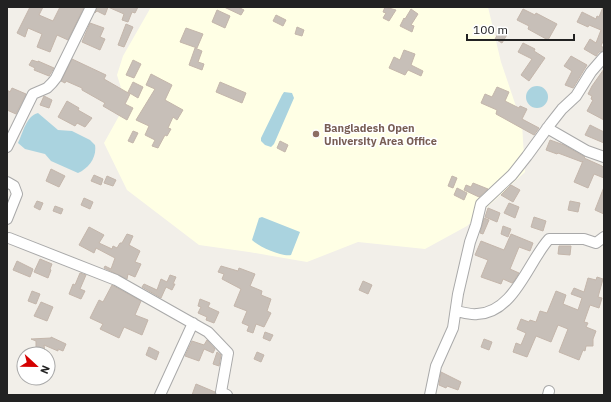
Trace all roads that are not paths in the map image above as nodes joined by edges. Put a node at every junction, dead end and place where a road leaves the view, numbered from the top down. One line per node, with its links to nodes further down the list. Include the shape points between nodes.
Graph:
1 (90, 7): 4 (street, via 56,78 47,88 33,94)
2 (604, 57): 3 (street, via 576,96)
3 (547, 128): 5 (street, via 587,151); 10 (street, via 512,175 481,204 470,242)
4 (7, 147)
5 (604, 157)
6 (7, 182): 7 (street, via 14,186 17,194)
7 (7, 219)
8 (8, 238): 11 (street, via 116,280)
9 (601, 242): 10 (street, via 584,239 549,239 504,304 490,312 476,315)
10 (456, 311): 14 (street, via 453,328 436,366)
11 (193, 323): 12 (street); 13 (street, via 208,332 228,353 221,392)
12 (160, 395)
13 (227, 395)
14 (430, 395)

